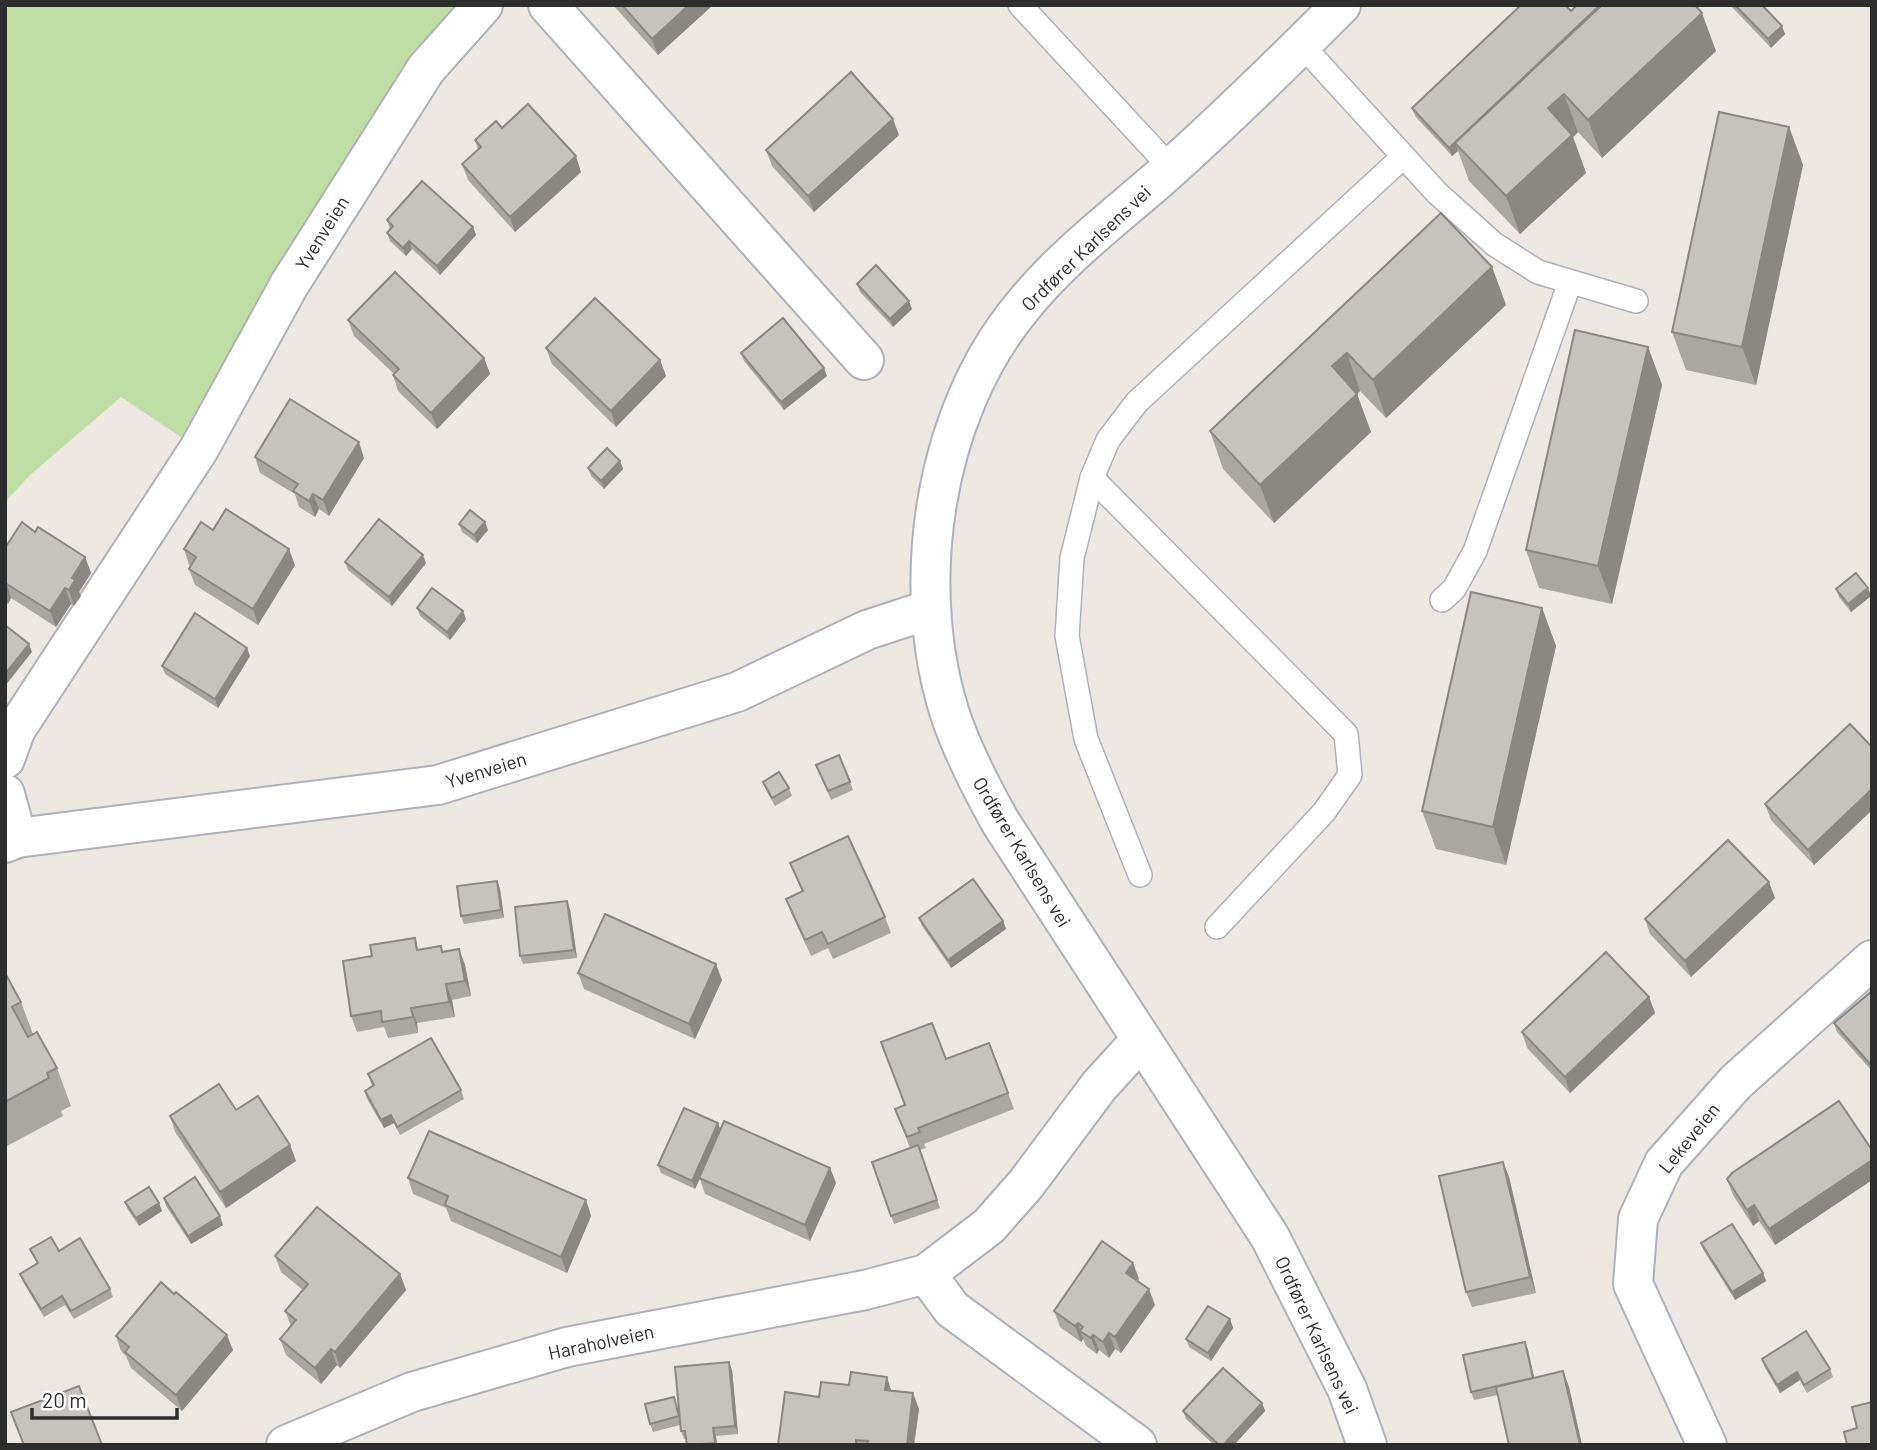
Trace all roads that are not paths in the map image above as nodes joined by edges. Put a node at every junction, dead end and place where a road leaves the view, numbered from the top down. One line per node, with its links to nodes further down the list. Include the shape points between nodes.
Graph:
1 (483, 5): 14 (street, Yvenveien, via 411,92 289,285 199,449 16,729)
2 (548, 5): 10 (street)
3 (1020, 5): 7 (lane)
4 (1341, 5): 5 (street, Ordfører Karlsens vei)
5 (1301, 44): 6 (lane); 7 (street, Ordfører Karlsens vei)
6 (1403, 156): 8 (lane, via 1494,244 1538,272); 11 (lane, via 1137,402 1108,440)
7 (1171, 168): 13 (street, Ordfører Karlsens vei, via 1031,297 996,344 971,389 939,491)
8 (1570, 282): 9 (lane); 12 (lane, via 1475,551 1454,589)
9 (1636, 301)
10 (864, 360)
11 (1091, 478): 17 (lane, via 1072,558 1067,636 1086,740); 18 (lane, via 1346,734 1350,775 1324,812)
12 (1442, 600)
13 (931, 609): 16 (street, Yvenveien, via 867,630 737,692 438,785); 20 (street, Ordfører Karlsens vei, via 950,711 975,776)
14 (5, 759)
15 (5, 794): 16 (street, Yvenveien)
16 (11, 841)
17 (1140, 875)
18 (1217, 927)
19 (1872, 960): 25 (street, Lekeveien, via 1736,1082 1664,1163 1638,1219 1633,1284)
20 (1140, 1041): 21 (street, Haraholveien, via 989,1226); 24 (street, Ordfører Karlsens vei, via 1270,1237 1347,1389)
21 (926, 1274): 22 (street, Haraholveien, via 865,1290 567,1346 412,1392); 23 (street, via 952,1309)
22 (286, 1445)
23 (1137, 1445)
24 (1367, 1445)
25 (1707, 1445)

